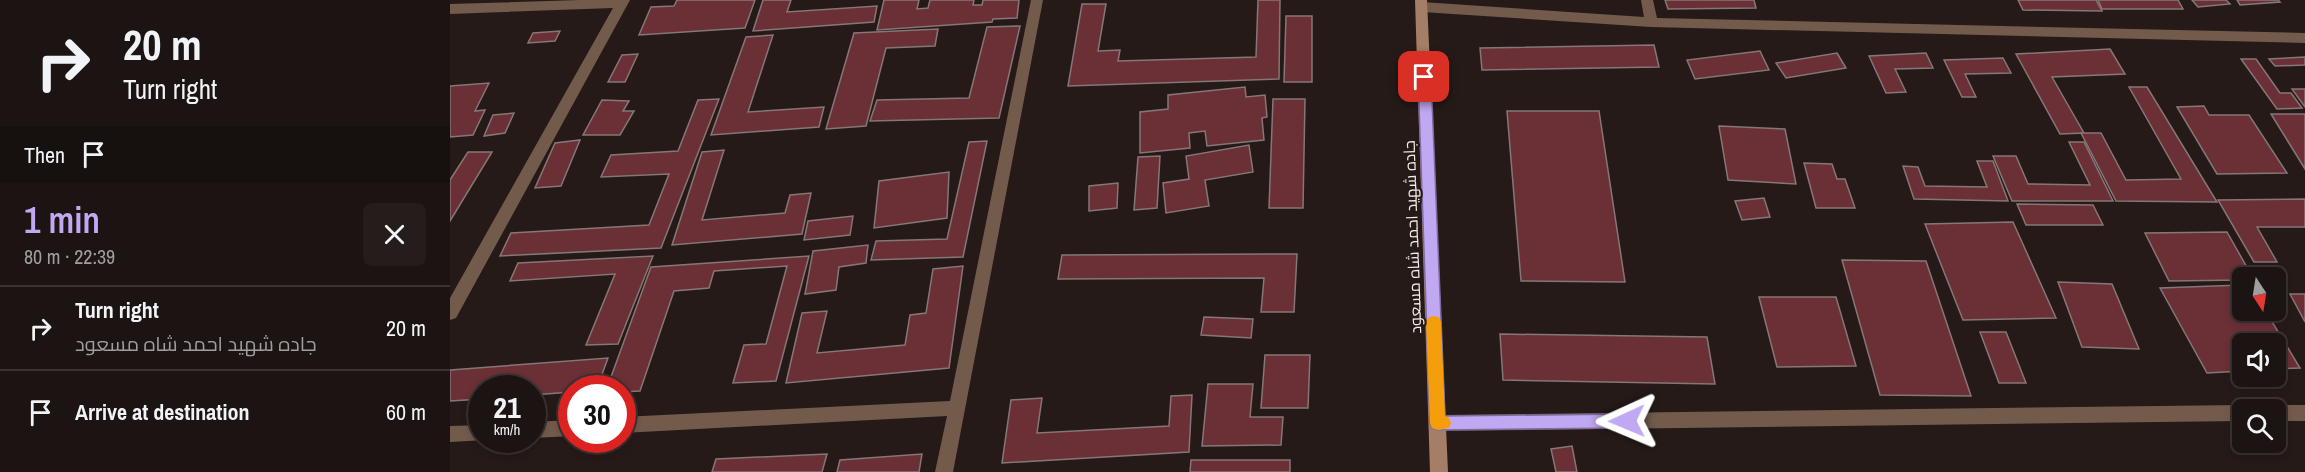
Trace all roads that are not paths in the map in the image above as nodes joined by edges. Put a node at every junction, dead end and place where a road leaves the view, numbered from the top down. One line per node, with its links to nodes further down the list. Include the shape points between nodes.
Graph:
1 (1036, 0): 10 (street)
2 (1647, 0): 7 (street)
3 (623, 2): 4 (street); 9 (street)
4 (472, 4): 6 (street)
5 (1422, 4): 7 (street); 14 (main road, جاده شهيد احمد شاه مسعود)
6 (450, 9)
7 (1651, 22): 8 (street)
8 (2305, 38)
9 (450, 313)
10 (956, 408): 15 (street); 18 (street)
11 (2232, 413): 14 (street)
12 (2286, 413): 13 (street)
13 (2305, 413)
14 (1438, 423): 19 (main road, جاده شهيد احمد شاه مسعود)
15 (636, 424)
16 (468, 433): 17 (street)
17 (450, 434)
18 (944, 472)
19 (1439, 472)

